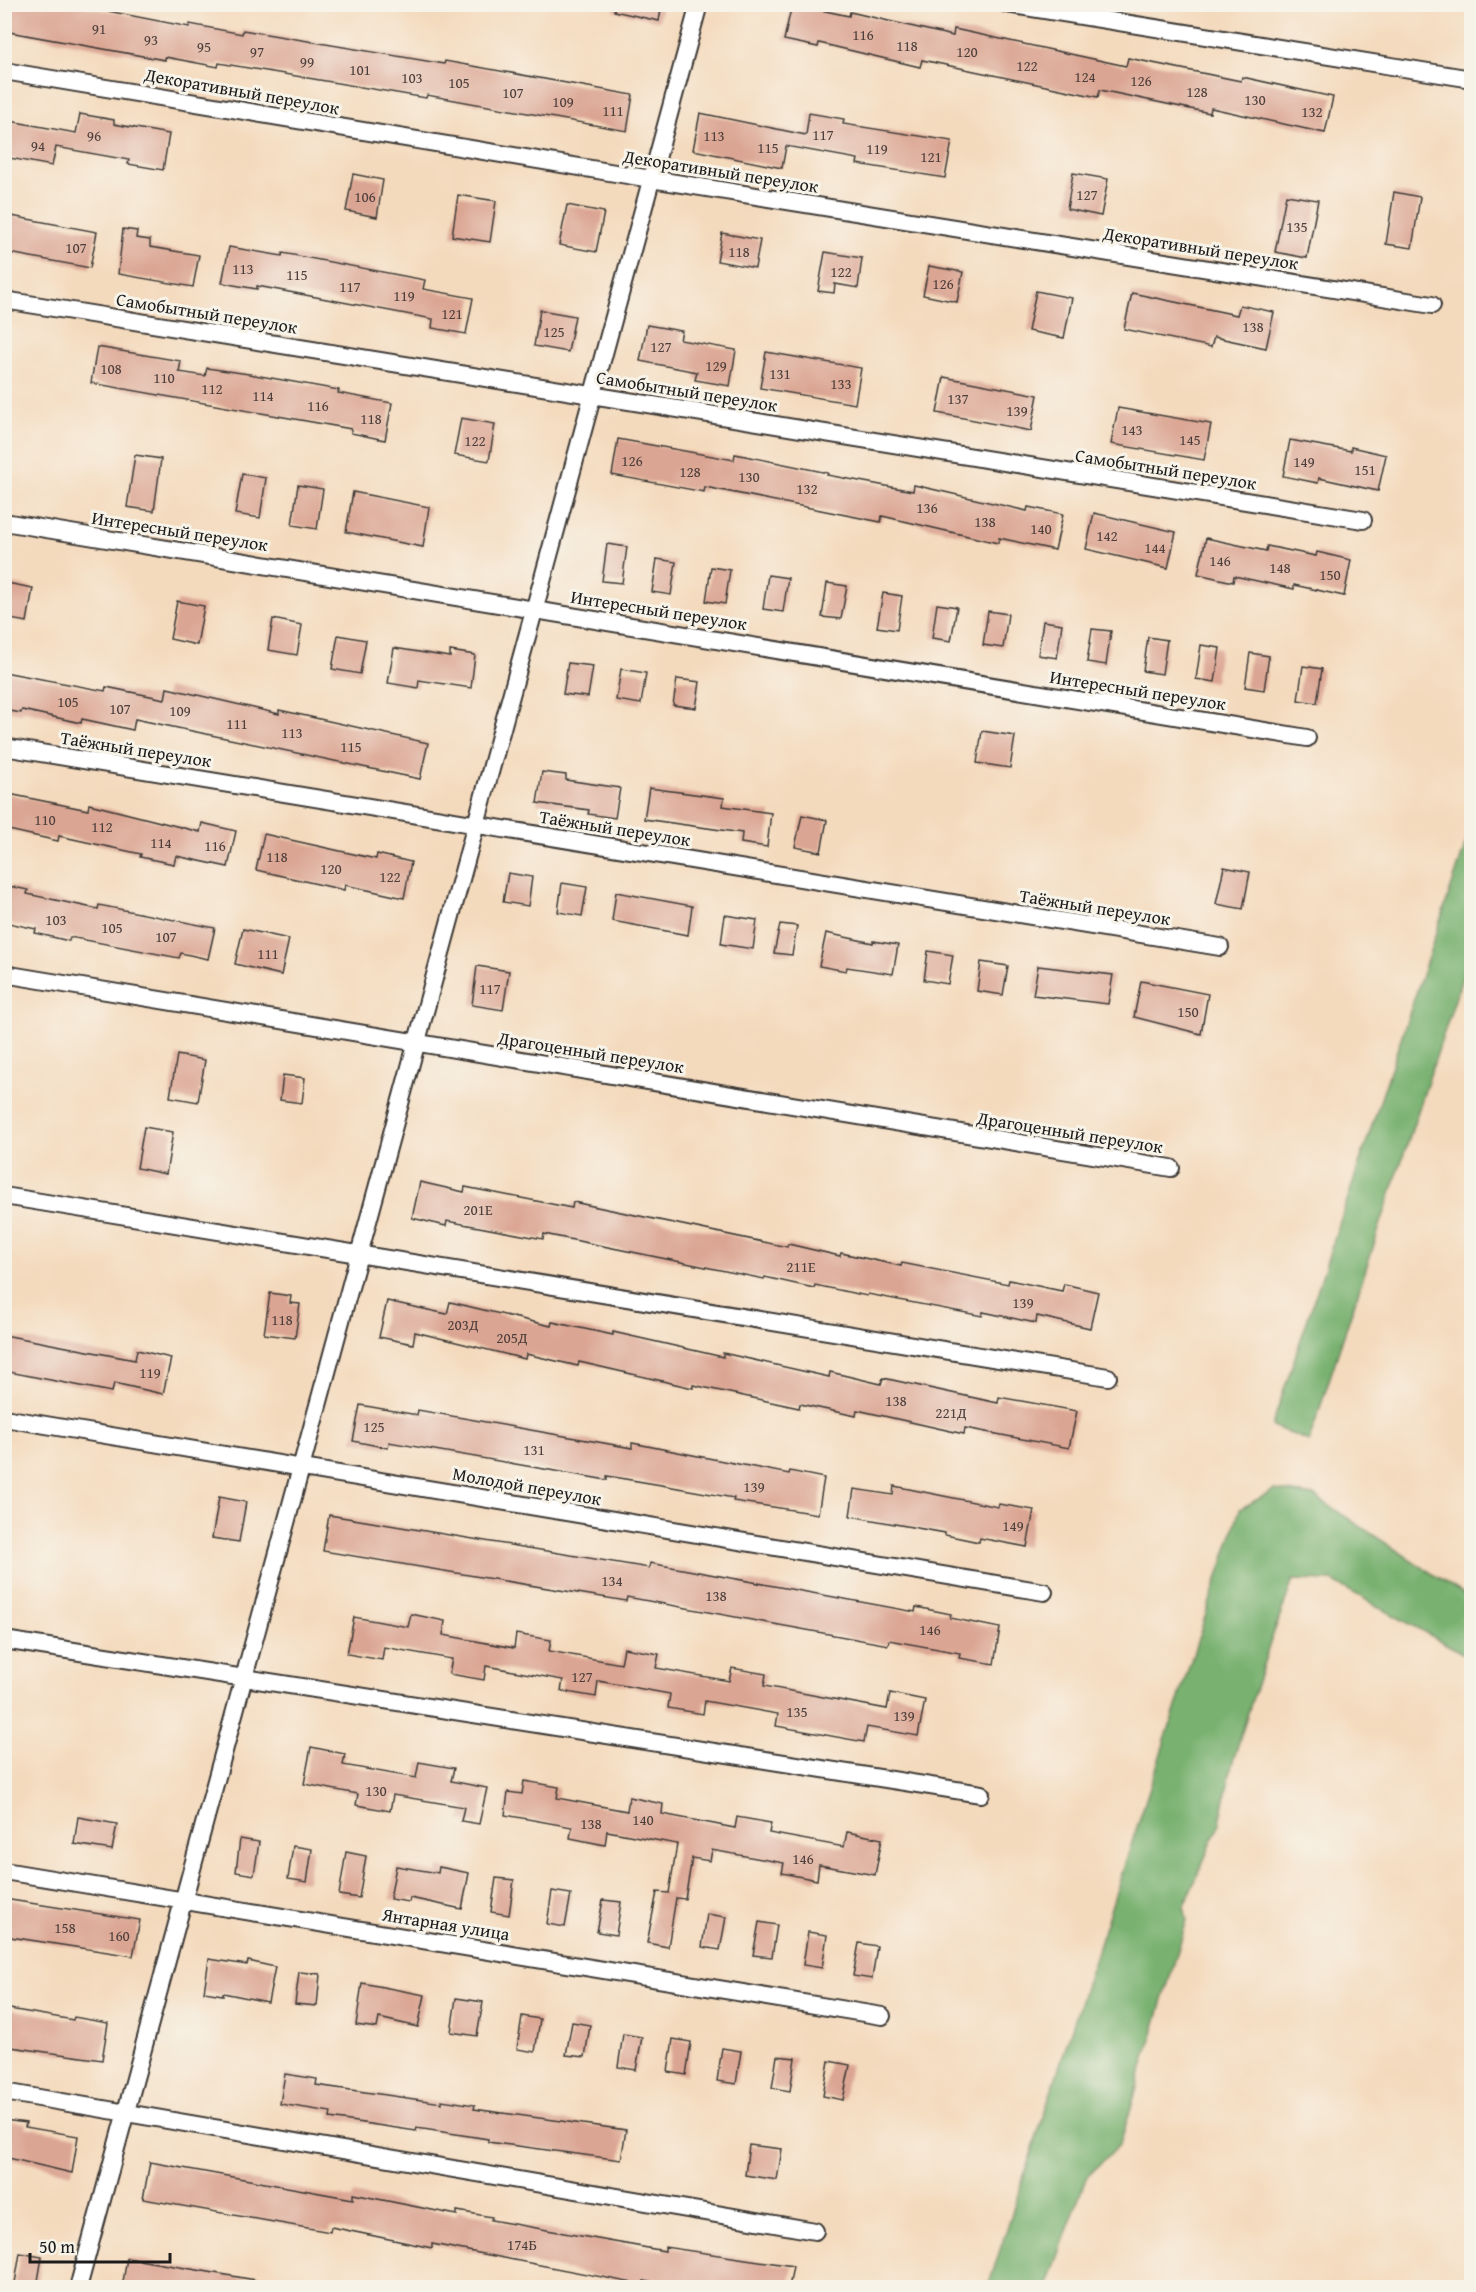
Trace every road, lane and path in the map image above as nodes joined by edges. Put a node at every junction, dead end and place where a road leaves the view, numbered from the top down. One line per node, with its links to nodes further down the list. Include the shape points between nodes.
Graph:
1 (699, 4): 5 (street)
2 (1006, 4): 4 (street)
3 (4, 71): 5 (street, Декоративный переулок)
4 (1472, 79)
5 (651, 179): 7 (street, Декоративный переулок); 8 (street)
6 (4, 300): 8 (street, Самобытный переулок)
7 (1432, 305)
8 (595, 395): 9 (street, Самобытный переулок); 11 (street)
9 (1363, 520)
10 (4, 522): 11 (street, Интересный переулок)
11 (536, 610): 12 (street, Интересный переулок); 14 (street)
12 (1307, 738)
13 (4, 747): 14 (street, Таёжный переулок)
14 (475, 825): 15 (street, Таёжный переулок); 17 (street)
15 (1220, 947)
16 (4, 974): 17 (street, Драгоценный переулок)
17 (417, 1042): 18 (street, Драгоценный переулок); 20 (street)
18 (1171, 1168)
19 (4, 1196): 20 (street)
20 (360, 1254): 21 (street); 23 (street)
21 (1108, 1377)
22 (4, 1418): 23 (street, Молодой переулок)
23 (301, 1468): 24 (street, Молодой переулок); 26 (street)
24 (1044, 1593)
25 (4, 1640): 26 (street)
26 (246, 1678): 27 (street); 29 (street)
27 (981, 1794)
28 (4, 1871): 29 (street, Янтарная улица)
29 (183, 1900): 30 (street, Янтарная улица); 32 (street)
30 (882, 2016)
31 (4, 2092): 32 (street)
32 (126, 2113): 33 (street); 34 (street)
33 (815, 2231)
34 (78, 2288)

